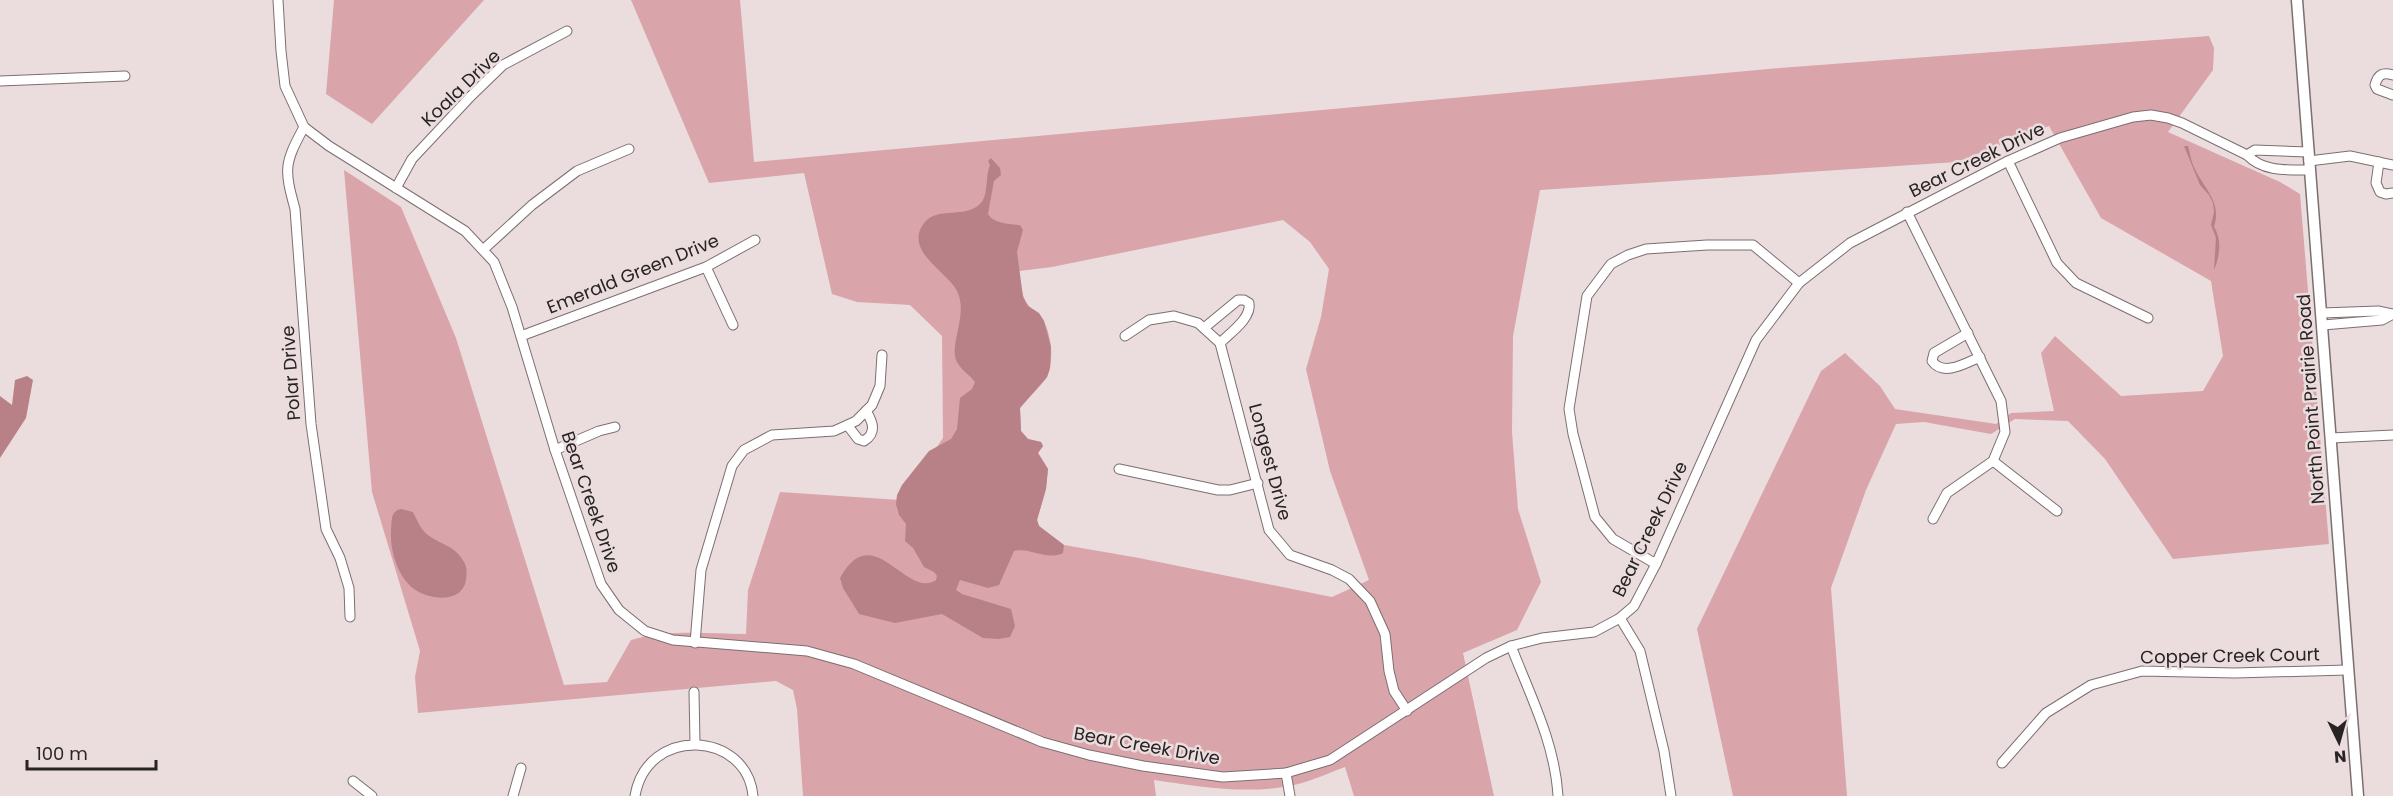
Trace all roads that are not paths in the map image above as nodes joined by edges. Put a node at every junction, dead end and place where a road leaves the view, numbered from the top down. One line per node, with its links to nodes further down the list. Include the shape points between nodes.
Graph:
1 (278, 0): 8 (street, Bear Creek Drive, via 285,86)
2 (2297, 0): 12 (street, North Point Prairie Road)
3 (567, 31): 15 (street, Koala Drive, via 503,65 412,159)
4 (2393, 75): 7 (street, via 2380,75 2375,85)
5 (125, 76): 6 (street)
6 (0, 81)
7 (2393, 95)
8 (304, 128): 15 (street, Bear Creek Drive); 46 (street, Polar Drive, via 288,156 287,181 295,209 311,424 326,529 349,588)
9 (629, 149): 19 (street, via 577,171)
10 (2247, 155): 11 (street, Bear Creek Drive, via 2182,123 2151,115 2060,138); 12 (street, Bear Creek Drive, via 2255,150); 12 (street, Bear Creek Drive, via 2269,168 2288,170)
11 (2008, 161): 17 (street, Bear Creek Drive); 24 (street, via 2057,263 2076,284)
12 (2309, 161): 13 (street, Bear Creek Drive, via 2350,156); 22 (street, North Point Prairie Road)
13 (2379, 162): 14 (street, Bear Creek Drive); 16 (street, via 2376,183 2380,192)
14 (2393, 165)
15 (396, 188): 19 (street, Bear Creek Drive, via 465,231)
16 (2393, 193)
17 (1907, 212): 21 (street, Bear Creek Drive, via 1850,243); 28 (street)
18 (755, 240): 20 (street, Emerald Green Drive)
19 (484, 249): 29 (street, Bear Creek Drive, via 494,262)
20 (706, 267): 25 (street); 29 (street, Emerald Green Drive)
21 (1799, 283): 45 (street, Bear Creek Drive, via 1756,340); 45 (street, via 1753,245 1707,245 1646,249 1628,255 1611,264 1587,296 1569,409 1573,434 1595,517 1613,539)
22 (2322, 313): 23 (street); 26 (street, North Point Prairie Road)
23 (2393, 314): 26 (street, via 2382,321)
24 (2148, 318)
25 (733, 325)
26 (2323, 325): 38 (street, North Point Prairie Road)
27 (1204, 328): 30 (street, via 1198,322 1162,316); 31 (street); 31 (street, via 1238,300 1249,303 1245,318)
28 (1968, 333): 33 (street); 33 (street, via 1934,353 1932,361 1943,369)
29 (521, 336): 39 (street, Bear Creek Drive)
30 (1125, 336)
31 (1220, 343): 42 (street, Longest Drive)
32 (882, 355): 34 (street, via 880,386)
33 (1980, 357): 40 (street, via 2001,401 2005,432)
34 (866, 411): 35 (street); 35 (street, via 873,432 869,438 858,439)
35 (848, 426): 48 (street, via 834,431 772,435 744,450 732,466 701,570)
36 (615, 427): 39 (street)
37 (2393, 435): 38 (street)
38 (2331, 438): 50 (street, North Point Prairie Road)
39 (555, 450): 48 (street, Bear Creek Drive, via 601,584 619,610 645,631)
40 (1993, 461): 43 (street); 44 (street, via 1947,493)
41 (1119, 469): 42 (street, via 1218,490)
42 (1258, 483): 52 (street, Longest Drive, via 1269,530 1290,555 1349,579 1370,601 1385,633 1394,691)
43 (2057, 511)
44 (1933, 519)
45 (1656, 564): 47 (street, Bear Creek Drive, via 1634,606)
46 (350, 617)
47 (1620, 618): 49 (street, Bear Creek Drive, via 1594,632); 64 (street, via 1640,651)
48 (695, 642): 56 (street, Bear Creek Drive, via 807,651 855,664 1042,742 1089,755 1223,777)
49 (1510, 646): 52 (street, Bear Creek Drive); 63 (street, via 1550,746)
50 (2347, 670): 54 (street, Copper Creek Court, via 2142,671 2127,675 2091,685 2046,713); 65 (street, North Point Prairie Road)
51 (694, 692): 53 (street)
52 (1407, 711): 56 (street, Bear Creek Drive, via 1330,759)
53 (695, 742): 60 (street, via 672,748 654,759 640,779); 61 (street, via 721,750 741,766)
54 (2002, 763)
55 (521, 768): 59 (street)
56 (1286, 773): 62 (street)
57 (353, 781): 58 (street)
58 (372, 796)
59 (513, 796)
60 (635, 796)
61 (753, 796)
62 (1290, 796)
63 (1558, 796)
64 (1671, 796)
65 (2358, 796)

